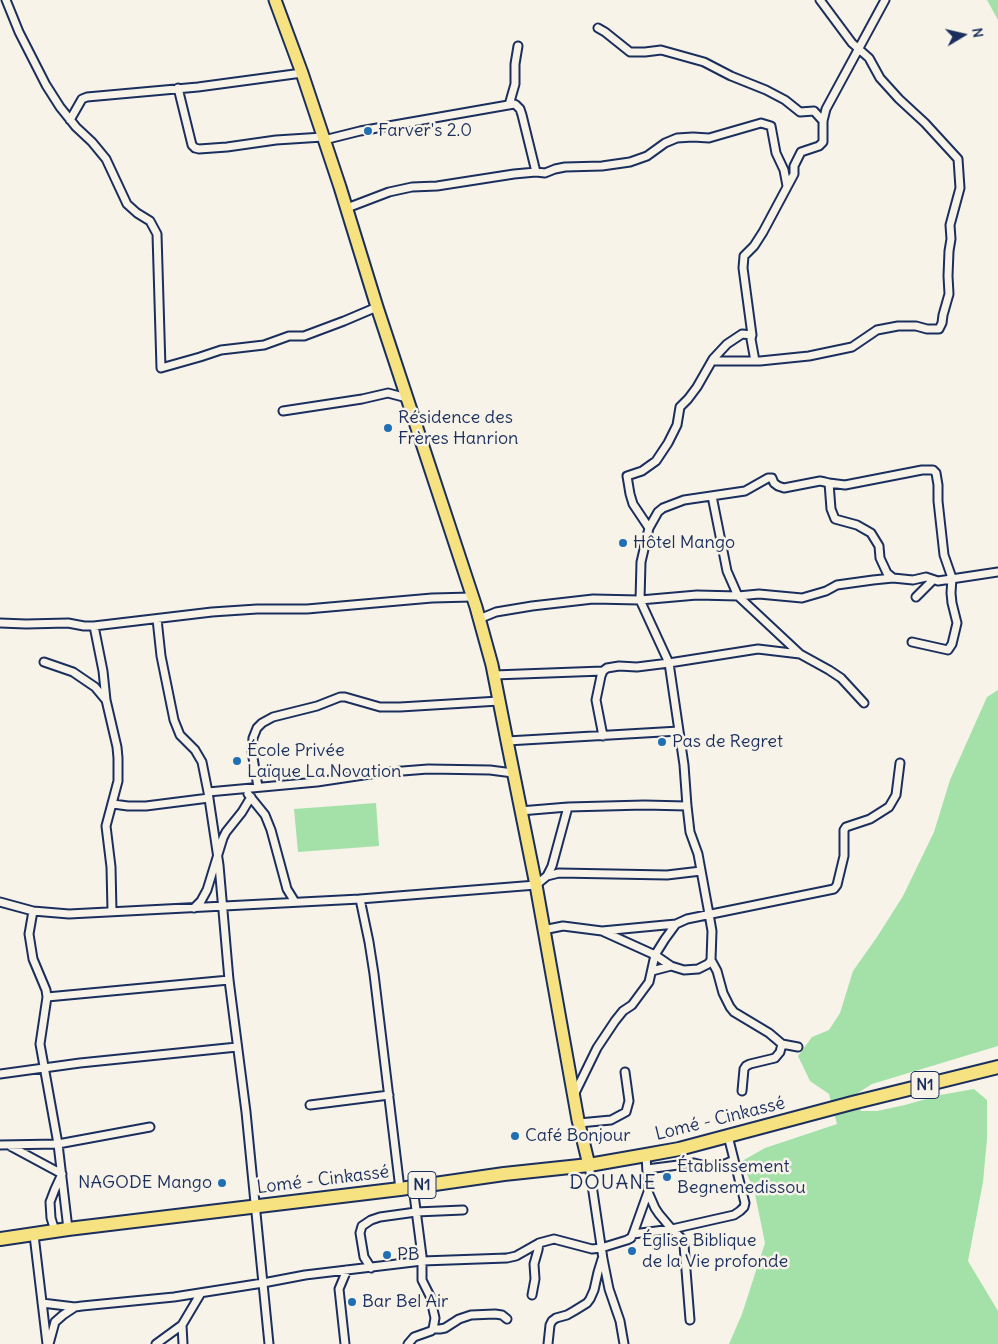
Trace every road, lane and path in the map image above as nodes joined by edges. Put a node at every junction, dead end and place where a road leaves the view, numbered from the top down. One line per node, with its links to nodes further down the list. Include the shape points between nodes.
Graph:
1 (6, 0): 13 (street, via 46,85)
2 (275, 0): 10 (main road)
3 (820, 0): 6 (street)
4 (885, 0): 8 (street)
5 (598, 28): 14 (street, via 630,52 662,50 704,62 786,100 800,112 814,111)
6 (852, 43): 8 (street); 9 (street)
7 (518, 46): 12 (street, via 516,84)
8 (859, 49): 9 (street); 22 (street, via 869,58 880,78 958,159 960,191 950,225 949,294 942,323 939,329 898,326 878,330 845,350)
9 (854, 59): 14 (street)
10 (302, 73): 11 (street); 15 (main road)
11 (178, 88): 13 (street, via 84,98); 15 (street, via 195,148)
12 (509, 105): 15 (street); 16 (street, via 520,109)
13 (70, 120): 19 (street, via 106,159 127,204 150,221 158,234 161,368 221,350 304,336)
14 (823, 121): 17 (street, via 823,142 801,152)
15 (323, 138): 18 (main road)
16 (536, 172): 17 (street, via 630,162 677,138 709,138 761,123 771,126); 18 (street, via 437,186 412,186)
17 (787, 186): 20 (street, via 763,232 744,256)
18 (347, 208): 19 (main road)
19 (377, 307): 23 (main road)
20 (752, 335): 21 (street, via 742,334 727,344); 22 (street)
21 (712, 361): 22 (street); 27 (street, via 680,407 677,425 656,461 627,476 633,504)
22 (755, 361)
23 (407, 398): 24 (street, via 388,393); 33 (main road)
24 (283, 411)
25 (828, 483): 26 (street, via 820,481 784,488 768,478 746,491); 29 (street, via 835,519 857,524 870,533 879,546 887,573); 30 (street, via 845,485 912,471 933,470 938,485 944,555)
26 (712, 496): 27 (street, via 684,500 662,508); 32 (street, via 727,571)
27 (649, 528): 35 (street, via 641,562)
28 (998, 572): 30 (street)
29 (893, 578): 31 (street, via 914,580 926,577); 32 (street, via 841,584 802,598 759,594)
30 (952, 578): 31 (street); 40 (street, via 952,603 958,623 950,650)
31 (933, 580): 34 (street)
32 (738, 596): 35 (street, via 697,595); 41 (street)
33 (472, 597): 36 (street, via 307,609 239,610); 37 (main road)
34 (916, 597)
35 (640, 600): 37 (street, via 593,600 532,606 496,612); 43 (street)
36 (157, 619): 39 (street); 56 (street, via 174,720 180,735 202,762)
37 (479, 619): 45 (main road)
38 (0, 623): 39 (street)
39 (94, 626): 46 (street)
40 (912, 642)
41 (800, 654): 43 (street, via 758,649); 48 (street, via 840,678)
42 (44, 662): 46 (street, via 73,672 95,687)
43 (669, 663): 44 (street, via 619,666); 49 (street)
44 (603, 671): 45 (street); 50 (street, via 596,700)
45 (494, 676): 47 (main road)
46 (106, 700): 58 (street, via 117,747 119,776)
47 (499, 701): 51 (main road); 54 (street, via 380,707 340,697 273,717 257,728 253,738)
48 (864, 703)
49 (679, 731): 50 (street); 59 (street)
50 (603, 736): 51 (street)
51 (507, 741): 53 (main road)
52 (900, 763): 73 (street, via 896,795 889,807 844,830 844,856 834,889)
53 (513, 773): 54 (street, via 428,769); 61 (main road)
54 (258, 787): 55 (street)
55 (244, 789): 56 (street); 57 (street)
56 (209, 795): 58 (street, via 146,806); 62 (street)
57 (251, 797): 62 (street, via 226,832); 68 (street, via 265,815 287,889)
58 (113, 804): 72 (street, via 106,826)
59 (687, 806): 60 (street); 63 (street, via 690,832)
60 (568, 807): 61 (street); 64 (street)
61 (520, 811): 65 (main road)
62 (218, 853): 69 (street); 70 (street, via 206,890)
63 (701, 871): 64 (street, via 667,875 560,873); 73 (street)
64 (547, 876): 65 (street)
65 (536, 885): 66 (street); 75 (main road)
66 (360, 899): 68 (street); 91 (street, via 369,942)
67 (0, 902): 71 (street)
68 (295, 902): 69 (street)
69 (222, 906): 70 (street); 81 (street)
70 (194, 908): 72 (street)
71 (33, 911): 72 (street, via 69,914); 82 (street, via 29,934 33,959)
72 (112, 911)
73 (709, 914): 74 (street); 78 (street)
74 (676, 924): 76 (street); 77 (street)
75 (543, 930): 76 (street, via 563,926); 92 (main road)
76 (602, 932): 77 (street)
77 (655, 955): 79 (street); 80 (street)
78 (711, 960): 79 (street, via 698,969 684,970); 83 (street, via 734,1012)
79 (671, 966): 80 (street)
80 (652, 971): 92 (street, via 649,982 632,1005 618,1017 597,1048)
81 (229, 980): 82 (street); 84 (street)
82 (47, 997): 86 (street, via 40,1044)
83 (782, 1044): 85 (street); 90 (street, via 775,1058 746,1066)
84 (237, 1047): 86 (street); 107 (street)
85 (798, 1048)
86 (45, 1067): 89 (street); 97 (street)
87 (998, 1067): 96 (highway, Lomé - Cinkassé / N1)
88 (625, 1072): 94 (street, via 629,1101 626,1112 611,1120)
89 (0, 1074)
90 (742, 1092)
91 (389, 1095): 93 (street); 105 (street)
92 (574, 1096): 94 (main road)
93 (310, 1105)
94 (579, 1124): 102 (main road)
95 (150, 1128): 97 (street)
96 (728, 1136): 100 (highway, Lomé - Cinkassé / N1); 101 (street)
97 (58, 1144): 99 (street); 104 (street)
98 (0, 1145): 99 (street)
99 (10, 1146): 104 (street)
100 (646, 1155): 102 (highway, Lomé - Cinkassé / N1); 103 (street)
101 (734, 1160): 103 (street, via 711,1167 694,1164); 111 (street, via 744,1207 734,1215)
102 (589, 1165): 105 (highway, Lomé - Cinkassé / N1); 117 (street)
103 (647, 1169): 106 (street)
104 (62, 1174): 110 (street); 112 (street, via 50,1202)
105 (407, 1188): 107 (highway, Lomé - Cinkassé / N1); 109 (street)
106 (648, 1192): 111 (street, via 655,1208); 113 (street)
107 (256, 1206): 110 (highway, Lomé - Cinkassé / N1); 122 (street)
108 (463, 1210): 109 (street)
109 (416, 1212): 119 (street); 120 (street, via 380,1217 362,1226 362,1248)
110 (68, 1229): 112 (highway, Lomé - Cinkassé / N1)
111 (672, 1229): 113 (street); 128 (street, via 684,1246)
112 (55, 1232): 114 (highway, Lomé - Cinkassé / N1)
113 (633, 1234): 117 (street, via 627,1240)
114 (34, 1235): 115 (highway, Lomé - Cinkassé / N1); 125 (street)
115 (0, 1239)
116 (539, 1243): 117 (street, via 554,1239 592,1249); 119 (street, via 507,1258); 124 (street)
117 (601, 1248): 118 (street)
118 (603, 1258): 137 (street, via 590,1299 552,1321); 138 (street)
119 (422, 1261): 120 (street); 130 (street, via 422,1280 432,1305)
120 (371, 1268): 121 (street)
121 (347, 1270): 122 (street); 135 (street, via 339,1289)
122 (263, 1283): 123 (street); 134 (street)
123 (201, 1293): 126 (street); 129 (street)
124 (532, 1295)
125 (42, 1303): 126 (street); 131 (street)
126 (75, 1307): 131 (street, via 55,1322)
127 (507, 1319): 130 (street, via 495,1314 471,1315 445,1328)
128 (690, 1320)
129 (182, 1325): 132 (street); 133 (street)
130 (433, 1329): 136 (street, via 414,1337)
131 (48, 1344)
132 (156, 1344)
133 (183, 1344)
134 (269, 1344)
135 (345, 1344)
136 (408, 1344)
137 (548, 1344)
138 (624, 1344)

